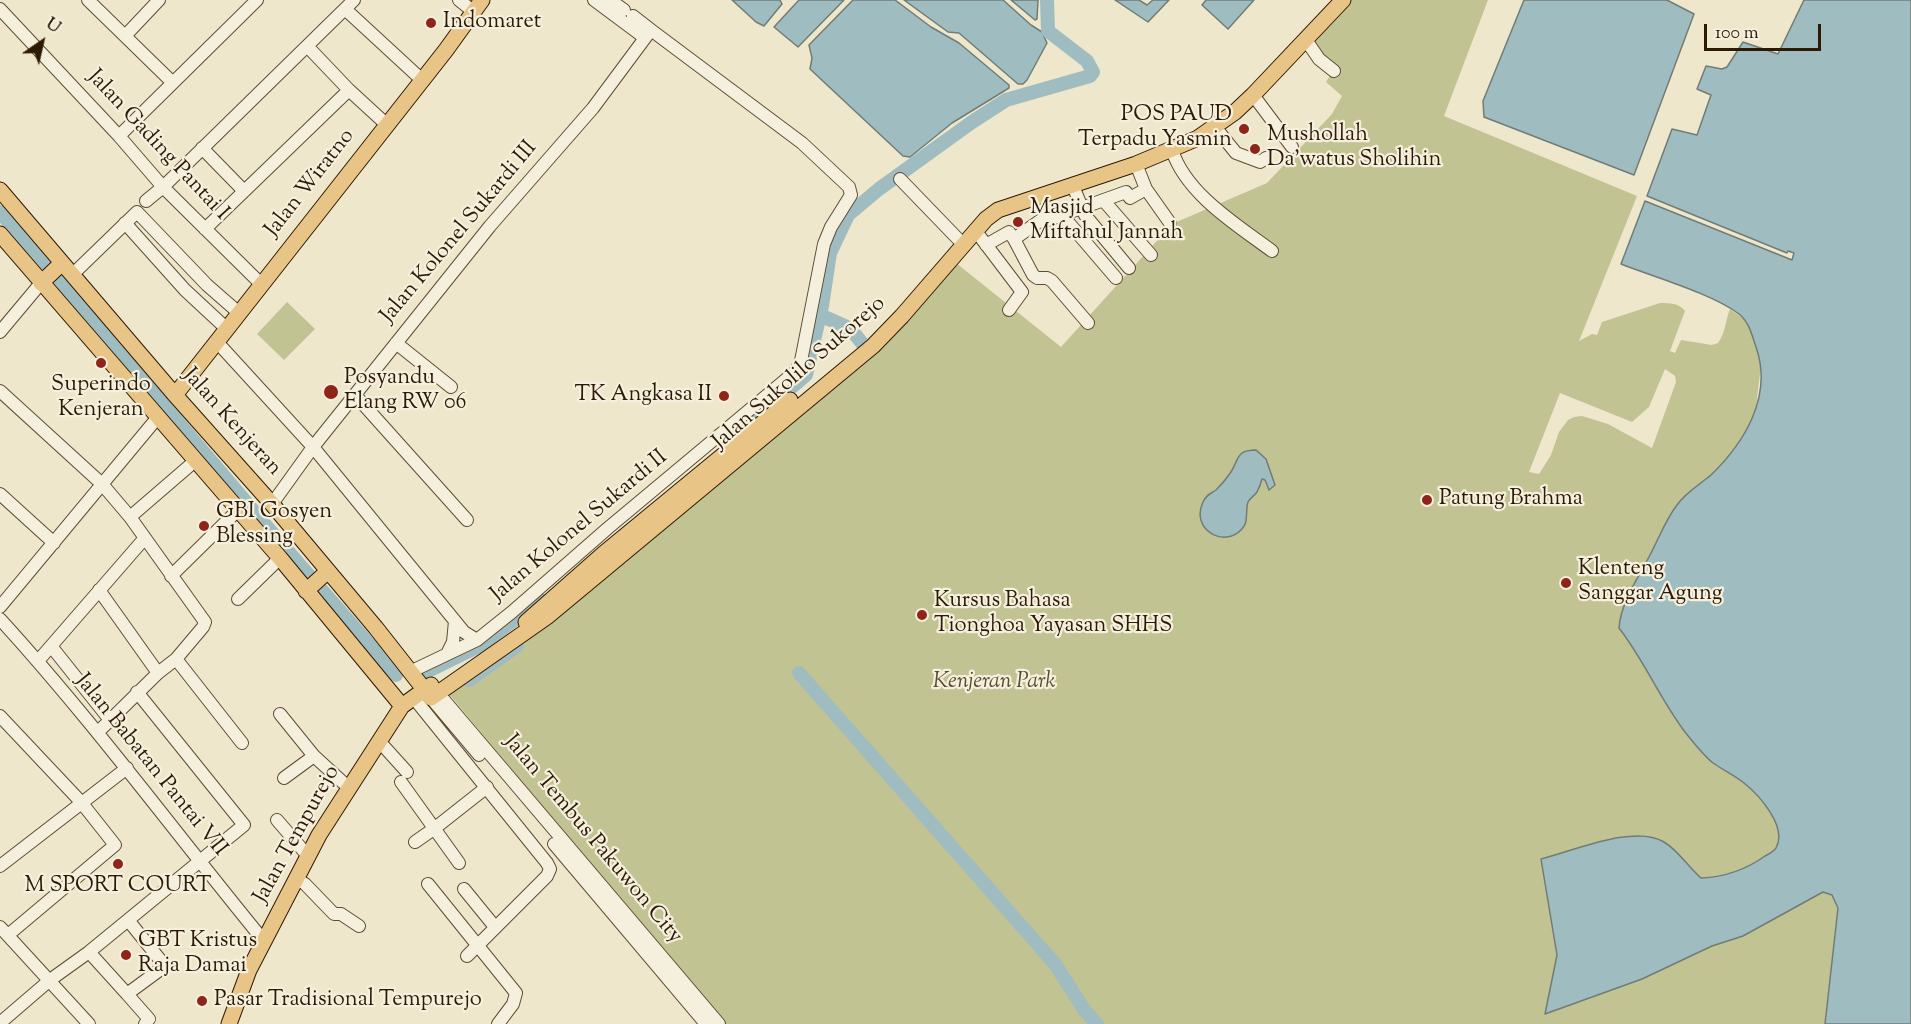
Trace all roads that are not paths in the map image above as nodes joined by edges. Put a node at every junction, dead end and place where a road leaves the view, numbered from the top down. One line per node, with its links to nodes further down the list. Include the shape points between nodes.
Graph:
1 (88, 0): 11 (street)
2 (159, 0): 11 (street)
3 (257, 0): 17 (street)
4 (459, 0): 9 (street)
5 (594, 0): 12 (street)
6 (610, 0): 12 (street, via 628,13)
7 (1338, 1): 13 (main road, Jalan Sukolilo Sukorejo)
8 (350, 4): 14 (street); 16 (street)
9 (478, 6): 16 (main road, Jalan Wiratno)
10 (0, 9): 22 (street, Jalan Gading Pantai I)
11 (125, 36): 17 (street)
12 (645, 38): 59 (street, Jalan Kolonel Sukardi III, via 593,108 490,226); 84 (street, Jalan Kolonel Sukardi II, via 802,143 851,192 824,244 796,371)
13 (1306, 41): 15 (street); 19 (main road, Jalan Sukolilo Sukorejo, via 1276,67)
14 (307, 46): 18 (street); 24 (street)
15 (1334, 71)
16 (422, 80): 20 (main road, Jalan Wiratno)
17 (172, 82): 22 (street)
18 (349, 90): 20 (street); 33 (street)
19 (1253, 96): 21 (main road, Jalan Sukolilo Sukorejo); 23 (street)
20 (386, 124): 52 (main road, Jalan Wiratno)
21 (1216, 128): 25 (main road, Jalan Sukolilo Sukorejo); 26 (street, via 1236,153 1260,162)
22 (119, 136): 29 (street, Jalan Gading Pantai I)
23 (1292, 147)
24 (202, 148): 29 (street); 33 (street)
25 (1176, 149): 27 (main road, Jalan Sukolilo Sukorejo); 46 (street, via 1187,180 1222,213)
26 (1266, 158)
27 (1136, 166): 30 (street); 32 (main road, Jalan Sukolilo Sukorejo); 38 (main road, Jalan Sukolilo Sukorejo, via 1094,171 1004,198)
28 (900, 179): 44 (street)
29 (163, 187): 34 (street); 41 (street, Jalan Gading Pantai I)
30 (1146, 189): 35 (street, via 1130,198 1126,192); 39 (street)
31 (0, 190): 48 (main road, Jalan Kenjeran)
32 (1075, 190): 36 (street); 38 (main road, Jalan Sukolilo Sukorejo)
33 (244, 191): 41 (street)
34 (146, 201)
35 (1104, 201): 36 (street); 47 (street)
36 (1081, 209): 37 (street); 49 (street)
37 (1062, 215): 45 (street, via 1044,218); 50 (street)
38 (983, 216): 43 (main road, Jalan Sukolilo Sukorejo); 44 (main road, Jalan Sukolilo Sukorejo)
39 (1170, 223)
40 (125, 224): 48 (street); 54 (street, via 137,212); 57 (street)
41 (205, 229): 52 (street, Jalan Gading Pantai I)
42 (0, 234): 51 (main road)
43 (979, 236): 45 (street, via 1009,232); 53 (street, via 1022,292); 58 (main road, Jalan Sukolilo Sukorejo)
44 (958, 239): 58 (main road, Jalan Sukolilo Sukorejo)
45 (1014, 239): 55 (street, via 1033,275 1052,281)
46 (1272, 250)
47 (1151, 255)
48 (65, 267): 51 (main road); 62 (main road, Jalan Kenjeran)
49 (1129, 268)
50 (1116, 278)
51 (42, 283): 56 (street); 64 (main road)
52 (261, 284): 54 (main road, Jalan Wiratno)
53 (1010, 310)
54 (239, 313): 57 (main road, Jalan Wiratno)
55 (1088, 323)
56 (0, 332)
57 (222, 335): 62 (main road, Jalan Wiratno); 65 (street)
58 (870, 342): 92 (main road, Jalan Sukolilo Sukorejo, via 607,559 548,616)
59 (396, 343): 60 (street); 63 (street, Jalan Kolonel Sukardi III)
60 (451, 387)
61 (0, 390): 67 (street)
62 (175, 394): 69 (main road, Jalan Kenjeran)
63 (355, 395): 65 (street, Jalan Kolonel Sukardi III); 72 (street)
64 (158, 417): 66 (main road); 67 (street)
65 (313, 447): 69 (street, Jalan Kolonel Sukardi III); 83 (street)
66 (195, 461): 70 (main road); 71 (street)
67 (102, 484): 71 (street); 74 (street)
68 (0, 494): 74 (street)
69 (272, 504): 76 (main road, Jalan Kenjeran)
70 (237, 511): 75 (main road); 77 (street)
71 (130, 517): 73 (street)
72 (467, 520)
73 (144, 539): 77 (street); 78 (street)
74 (54, 543): 80 (street)
75 (280, 558): 79 (main road); 81 (street)
76 (328, 571): 79 (main road); 89 (main road, Jalan Kenjeran)
77 (171, 576): 87 (street, via 205,622)
78 (99, 590): 85 (street); 90 (street)
79 (307, 590): 92 (main road)
80 (3, 598)
81 (238, 599)
82 (0, 619): 88 (street, Jalan Babatan Pantai VII)
83 (454, 621): 84 (street); 86 (street, via 453,642)
84 (477, 640): 86 (street, Jalan Kolonel Sukardi II)
85 (51, 646): 88 (street); 95 (street)
86 (448, 652): 89 (street, Jalan Kolonel Sukardi II)
87 (176, 659): 90 (street); 98 (street)
88 (38, 661): 96 (street, Jalan Babatan Pantai VII)
89 (412, 672): 92 (main road, Jalan Kenjeran)
90 (158, 673): 91 (street)
91 (137, 692): 95 (street); 109 (street, via 244,824)
92 (423, 695): 97 (main road, Jalan Tempurejo); 102 (street); 130 (street, Jalan Tembus Pakuwon City); 131 (street, Jalan Tembus Pakuwon City)
93 (280, 714): 99 (street)
94 (0, 716): 104 (street)
95 (110, 720): 96 (street)
96 (98, 732): 100 (street, Jalan Babatan Pantai VII)
97 (379, 741): 103 (main road, Jalan Tempurejo); 106 (street)
98 (243, 743)
99 (314, 756): 101 (street); 103 (street)
100 (127, 768): 104 (street); 109 (street, Jalan Babatan Pantai VII)
101 (285, 778)
102 (487, 787): 106 (street); 117 (street, via 550,869)
103 (348, 788): 108 (main road, Jalan Tempurejo)
104 (81, 802): 111 (street); 118 (street, via 114,842 114,848)
105 (277, 820): 108 (street)
106 (435, 828): 107 (street); 110 (street)
107 (415, 842)
108 (308, 856): 112 (main road, Jalan Tempurejo)
109 (200, 863): 115 (street); 119 (street, Jalan Babatan Pantai VII)
110 (459, 863)
111 (0, 866)
112 (297, 879): 116 (street, via 334,914 341,914); 119 (main road, Jalan Tempurejo)
113 (428, 884): 120 (street)
114 (464, 889): 117 (street)
115 (128, 920): 121 (street); 124 (street, via 162,965)
116 (358, 926)
117 (495, 927): 120 (street)
118 (4, 931): 123 (street)
119 (264, 941): 128 (main road, Jalan Tempurejo)
120 (479, 945): 122 (street); 129 (street, via 516,993)
121 (89, 952): 123 (street); 124 (street)
122 (467, 956)
123 (50, 980): 125 (street); 126 (street)
124 (127, 994): 127 (street, via 149,1019)
125 (82, 1022)
126 (0, 1023)
127 (145, 1024)
128 (229, 1024)
129 (498, 1024)
130 (706, 1024)
131 (719, 1024)

